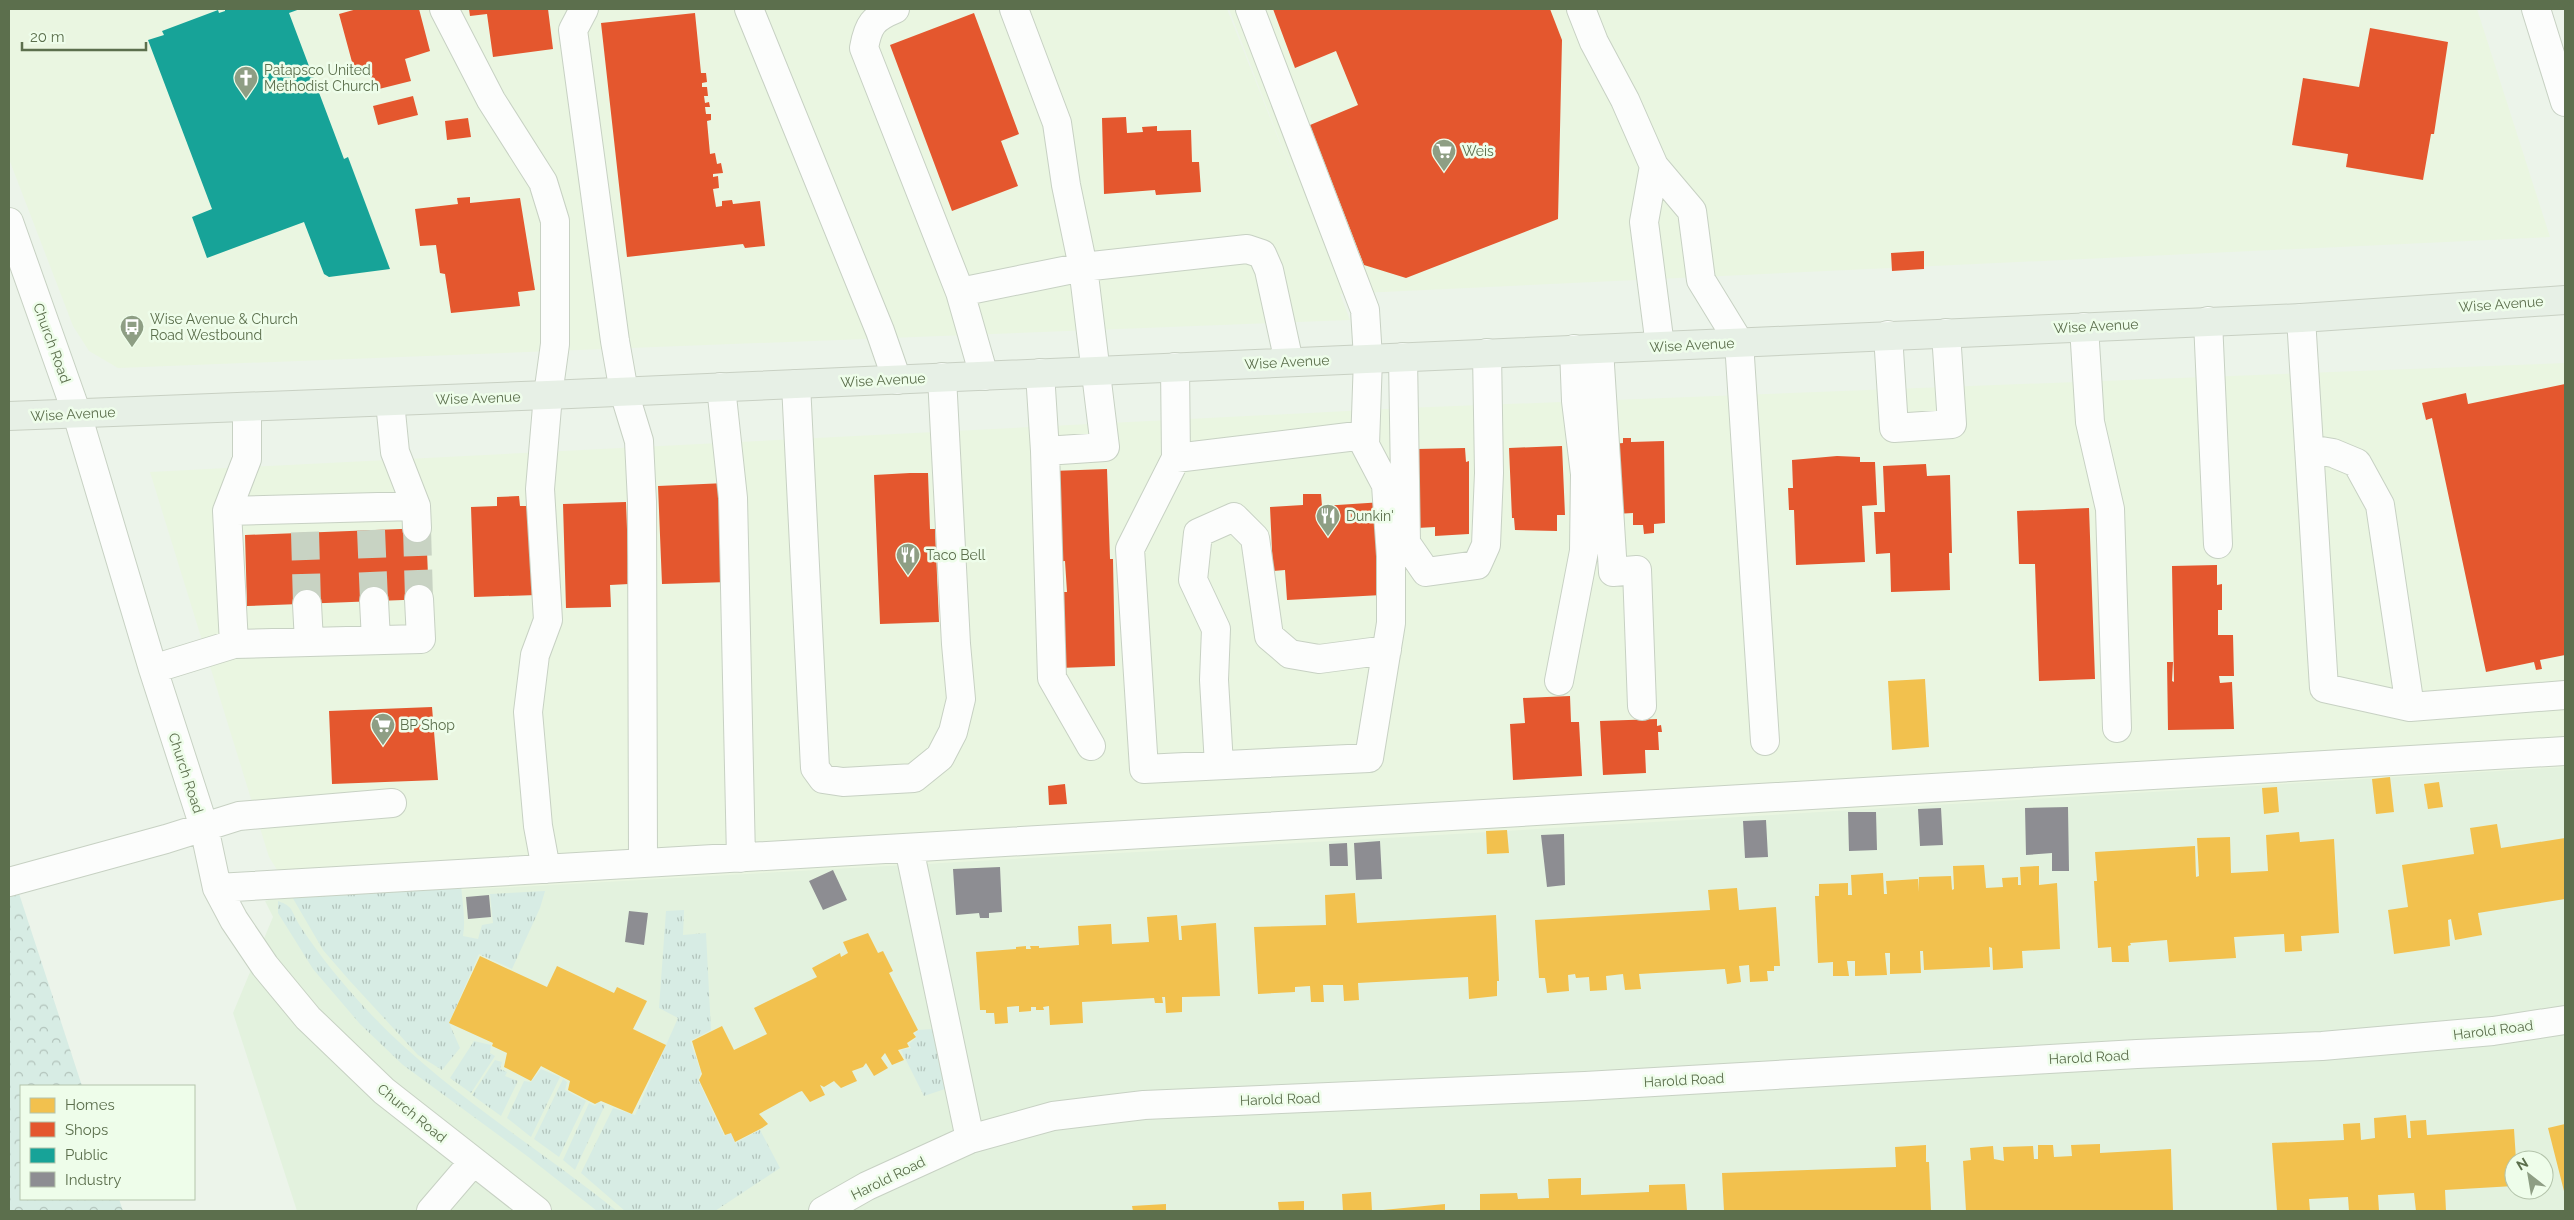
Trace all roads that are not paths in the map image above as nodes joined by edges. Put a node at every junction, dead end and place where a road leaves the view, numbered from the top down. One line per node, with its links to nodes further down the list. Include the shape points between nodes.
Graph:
1 (444, 9): 36 (street, via 491,100 543,182 555,222 555,344)
2 (584, 9): 35 (street, via 573,30)
3 (749, 9): 32 (street)
4 (895, 9): 13 (street, via 878,16 867,31 864,48)
5 (1014, 9): 12 (street, via 1057,123)
6 (1250, 9): 25 (street, via 1365,310)
7 (1581, 9): 10 (street)
8 (2536, 9): 9 (street)
9 (2565, 102)
10 (1654, 166): 20 (street, via 1692,211 1702,280); 21 (street, via 1644,222)
11 (9, 222): 39 (street, Church Road)
12 (1082, 267): 13 (street); 26 (street, via 1247,249 1262,254 1269,270); 28 (street)
13 (960, 292): 30 (street)
14 (2565, 300): 15 (main road, Wise Avenue)
15 (2301, 318): 16 (main road, Wise Avenue); 42 (street)
16 (2208, 321): 17 (main road, Wise Avenue); 46 (street)
17 (2084, 327): 18 (main road, Wise Avenue); 59 (street, via 2090,422 2110,509)
18 (1946, 333): 19 (main road, Wise Avenue); 19 (street, via 1952,424 1894,428)
19 (1888, 336): 20 (main road, Wise Avenue)
20 (1739, 342): 21 (main road, Wise Avenue); 60 (street)
21 (1660, 346): 22 (main road, Wise Avenue)
22 (1586, 349): 23 (main road, Wise Avenue); 55 (street, via 1576,401 1585,474 1584,552); 57 (street, via 1613,572 1637,570)
23 (1487, 353): 24 (main road, Wise Avenue); 24 (street, via 1489,473 1486,545 1477,566 1426,572 1406,543)
24 (1403, 357): 25 (main road, Wise Avenue)
25 (1368, 358): 26 (main road, Wise Avenue); 41 (street)
26 (1289, 362): 27 (main road, Wise Avenue)
27 (1175, 367): 28 (main road, Wise Avenue); 44 (street)
28 (1096, 371): 29 (main road, Wise Avenue); 43 (street, via 1105,447)
29 (1040, 373): 30 (main road, Wise Avenue); 43 (street)
30 (984, 376): 31 (main road, Wise Avenue)
31 (942, 377): 32 (main road, Wise Avenue); 33 (street, via 961,699 953,732 940,757 914,778 843,782 823,779 815,768)
32 (897, 380): 33 (main road, Wise Avenue)
33 (796, 384): 34 (main road, Wise Avenue)
34 (721, 387): 35 (main road, Wise Avenue); 67 (street, via 733,498)
35 (624, 392): 36 (main road, Wise Avenue); 68 (street, via 639,441 642,502)
36 (548, 395): 37 (main road, Wise Avenue); 69 (street, via 540,489 548,620 535,655 528,712 538,826)
37 (390, 402): 38 (main road, Wise Avenue); 45 (street, via 395,452 417,517 305,521)
38 (247, 407): 39 (main road, Wise Avenue); 45 (street, via 247,459)
39 (77, 414): 40 (main road, Wise Avenue); 54 (street, Church Road)
40 (9, 416)
41 (1365, 435): 44 (street); 53 (street, via 1365,445 1386,485 1391,556 1391,623)
42 (2309, 449): 58 (street, via 2357,463 2380,505); 58 (street, via 2324,688)
43 (1045, 451): 61 (street, via 1052,678)
44 (1176, 458): 63 (street, via 1130,549 1144,769)
45 (227, 511): 52 (street)
46 (2218, 544)
47 (419, 599): 50 (street, via 421,638)
48 (374, 601): 50 (street)
49 (307, 604): 51 (street)
50 (376, 640): 51 (street)
51 (309, 642): 52 (street)
52 (234, 644): 54 (street)
53 (1387, 650): 63 (street, via 1369,758); 63 (street, via 1319,659 1290,654 1269,636 1256,538 1234,516 1198,533 1193,580 1216,629 1214,680)
54 (153, 669): 65 (street, Church Road)
55 (1559, 681)
56 (2565, 696): 58 (street)
57 (1642, 706)
58 (2410, 707)
59 (2117, 728)
60 (1766, 741)
61 (1091, 746)
62 (2565, 751): 66 (street)
63 (1219, 765)
64 (392, 803): 65 (street, via 239,816)
65 (204, 828): 70 (street); 71 (street, Church Road)
66 (909, 848): 67 (street); 73 (street)
67 (741, 858): 68 (street)
68 (643, 863): 69 (street)
69 (546, 869): 71 (street)
70 (9, 882)
71 (217, 888): 74 (street, Church Road, via 265,966 308,1018 384,1091)
72 (2565, 1020): 73 (street, Harold Road, via 2493,1031 2322,1046 1584,1086 1144,1104 1053,1116)
73 (970, 1139): 77 (street, Harold Road, via 867,1186)
74 (473, 1162): 75 (street); 76 (street, Church Road)
75 (431, 1211)
76 (537, 1211)
77 (822, 1211)

